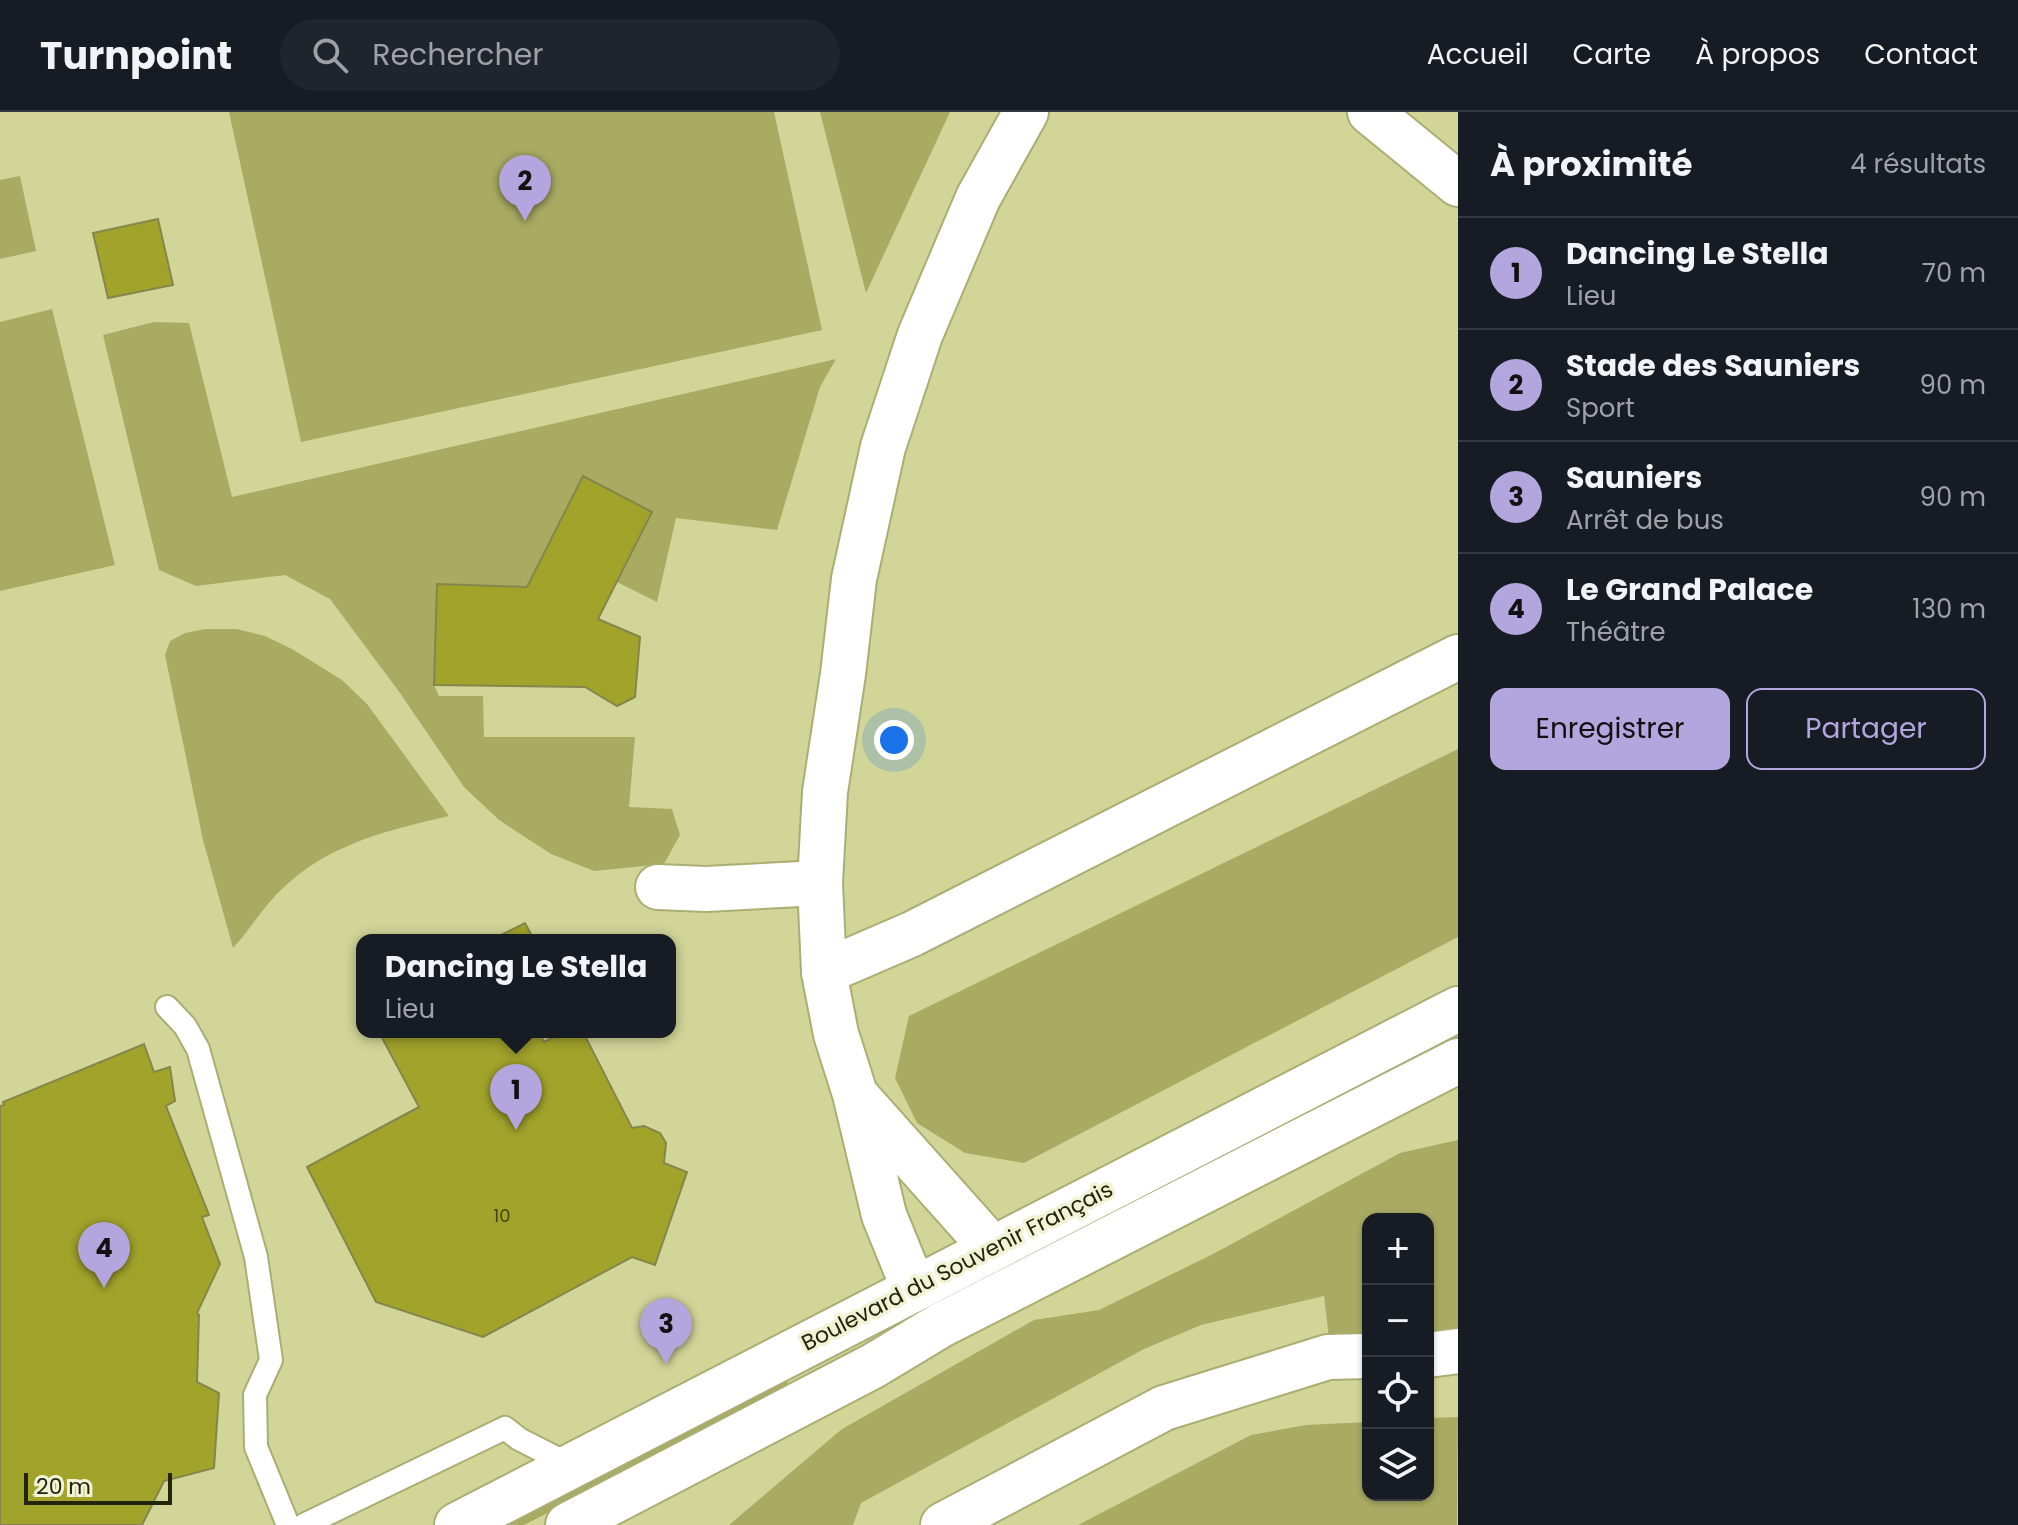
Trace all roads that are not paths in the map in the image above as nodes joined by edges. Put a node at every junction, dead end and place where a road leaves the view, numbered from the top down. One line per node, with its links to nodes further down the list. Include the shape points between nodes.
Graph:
1 (1026, 112): 5 (street, via 978,198 920,335 883,447 854,579 825,792)
2 (1370, 112): 3 (street)
3 (1458, 184)
4 (1458, 657): 7 (street, via 912,934)
5 (820, 883): 6 (street); 7 (street)
6 (658, 887)
7 (824, 972): 12 (street)
8 (167, 1007): 20 (lane, via 198,1049 256,1257 271,1360 255,1395 256,1447)
9 (1458, 1009): 14 (street, Boulevard du Souvenir Français)
10 (1458, 1061): 13 (street, Boulevard du Souvenir Français)
11 (1458, 1088): 13 (street)
12 (855, 1094): 14 (street); 15 (street, via 884,1215)
13 (1365, 1109): 23 (street, Boulevard du Souvenir Français, via 941,1325 873,1366)
14 (992, 1248): 15 (street, Boulevard du Souvenir Français)
15 (914, 1289): 19 (street, Boulevard du Souvenir Français)
16 (1458, 1351): 17 (street)
17 (1434, 1354)
18 (1362, 1356): 24 (street, via 1328,1357 1164,1408)
19 (573, 1466): 21 (lane, via 505,1428); 22 (street, Boulevard du Souvenir Français)
20 (288, 1525)
21 (304, 1525)
22 (457, 1525)
23 (568, 1525)
24 (943, 1525)

